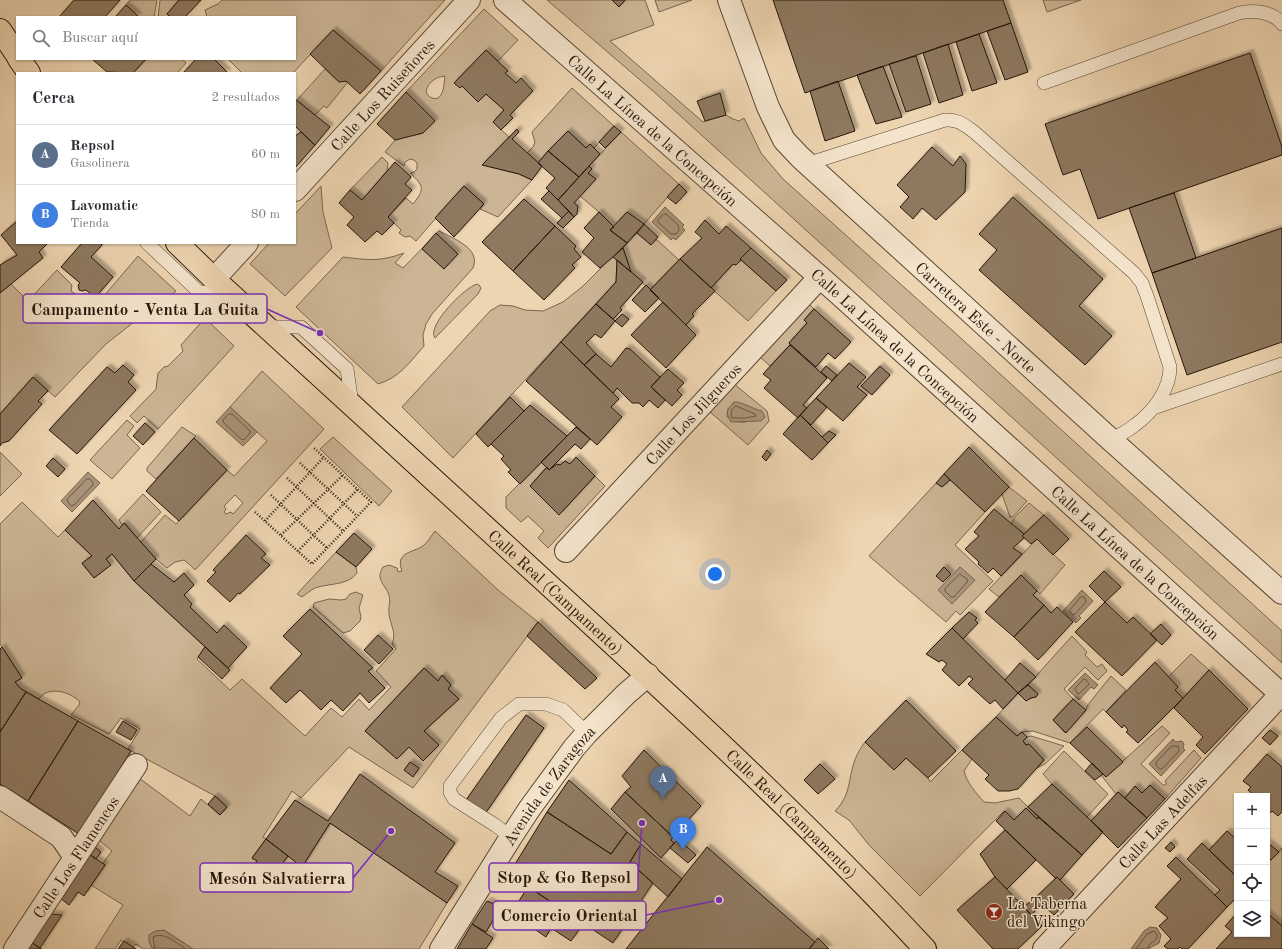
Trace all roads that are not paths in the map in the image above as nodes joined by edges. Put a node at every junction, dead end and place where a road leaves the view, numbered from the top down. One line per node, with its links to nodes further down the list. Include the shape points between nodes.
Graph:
1 (468, 0): 11 (street, Calle Los Ruiseñores)
2 (505, 0): 15 (street, Calle La Línea de la Concepción)
3 (729, 0): 10 (street, Carretera Este - Norte, via 766,100 784,140)
4 (1282, 24): 9 (lane, via 1278,19 1250,10)
5 (0, 30): 6 (highway)
6 (16, 54)
7 (20, 60): 8 (highway)
8 (28, 72)
9 (1044, 83)
10 (807, 164): 18 (lane, via 945,120 962,123 1142,283 1170,367 1166,388); 19 (street, Carretera Este - Norte)
11 (296, 189)
12 (148, 244): 16 (lane, via 199,292)
13 (178, 244): 16 (highway, Calle Real (Campamento))
14 (246, 244): 16 (street)
15 (820, 277): 20 (street, Calle Los Jilgueros); 23 (street, Calle La Línea de la Concepción)
16 (222, 286): 22 (highway, Calle Real (Campamento))
17 (1282, 364): 18 (lane)
18 (1153, 408): 19 (lane, via 1136,425)
19 (1111, 440): 21 (street, Carretera Este - Norte)
20 (566, 551)
21 (1282, 594)
22 (648, 675): 24 (street, Avenida de Zaragoza); 31 (highway, Calle Real (Campamento), via 793,814)
23 (1282, 694): 32 (street, Calle Las Adelfas)
24 (588, 733): 27 (street, Avenida de Zaragoza, via 574,748); 27 (lane, via 563,710 546,704 519,704 501,718 465,765 450,786 454,799)
25 (136, 765): 28 (street, Calle Los Flamencos)
26 (0, 797): 28 (street, via 62,838)
27 (511, 837): 30 (street, Avenida de Zaragoza)
28 (75, 857): 29 (street, Calle Los Flamencos)
29 (15, 949)
30 (441, 949)
31 (926, 949)
32 (1044, 949)

